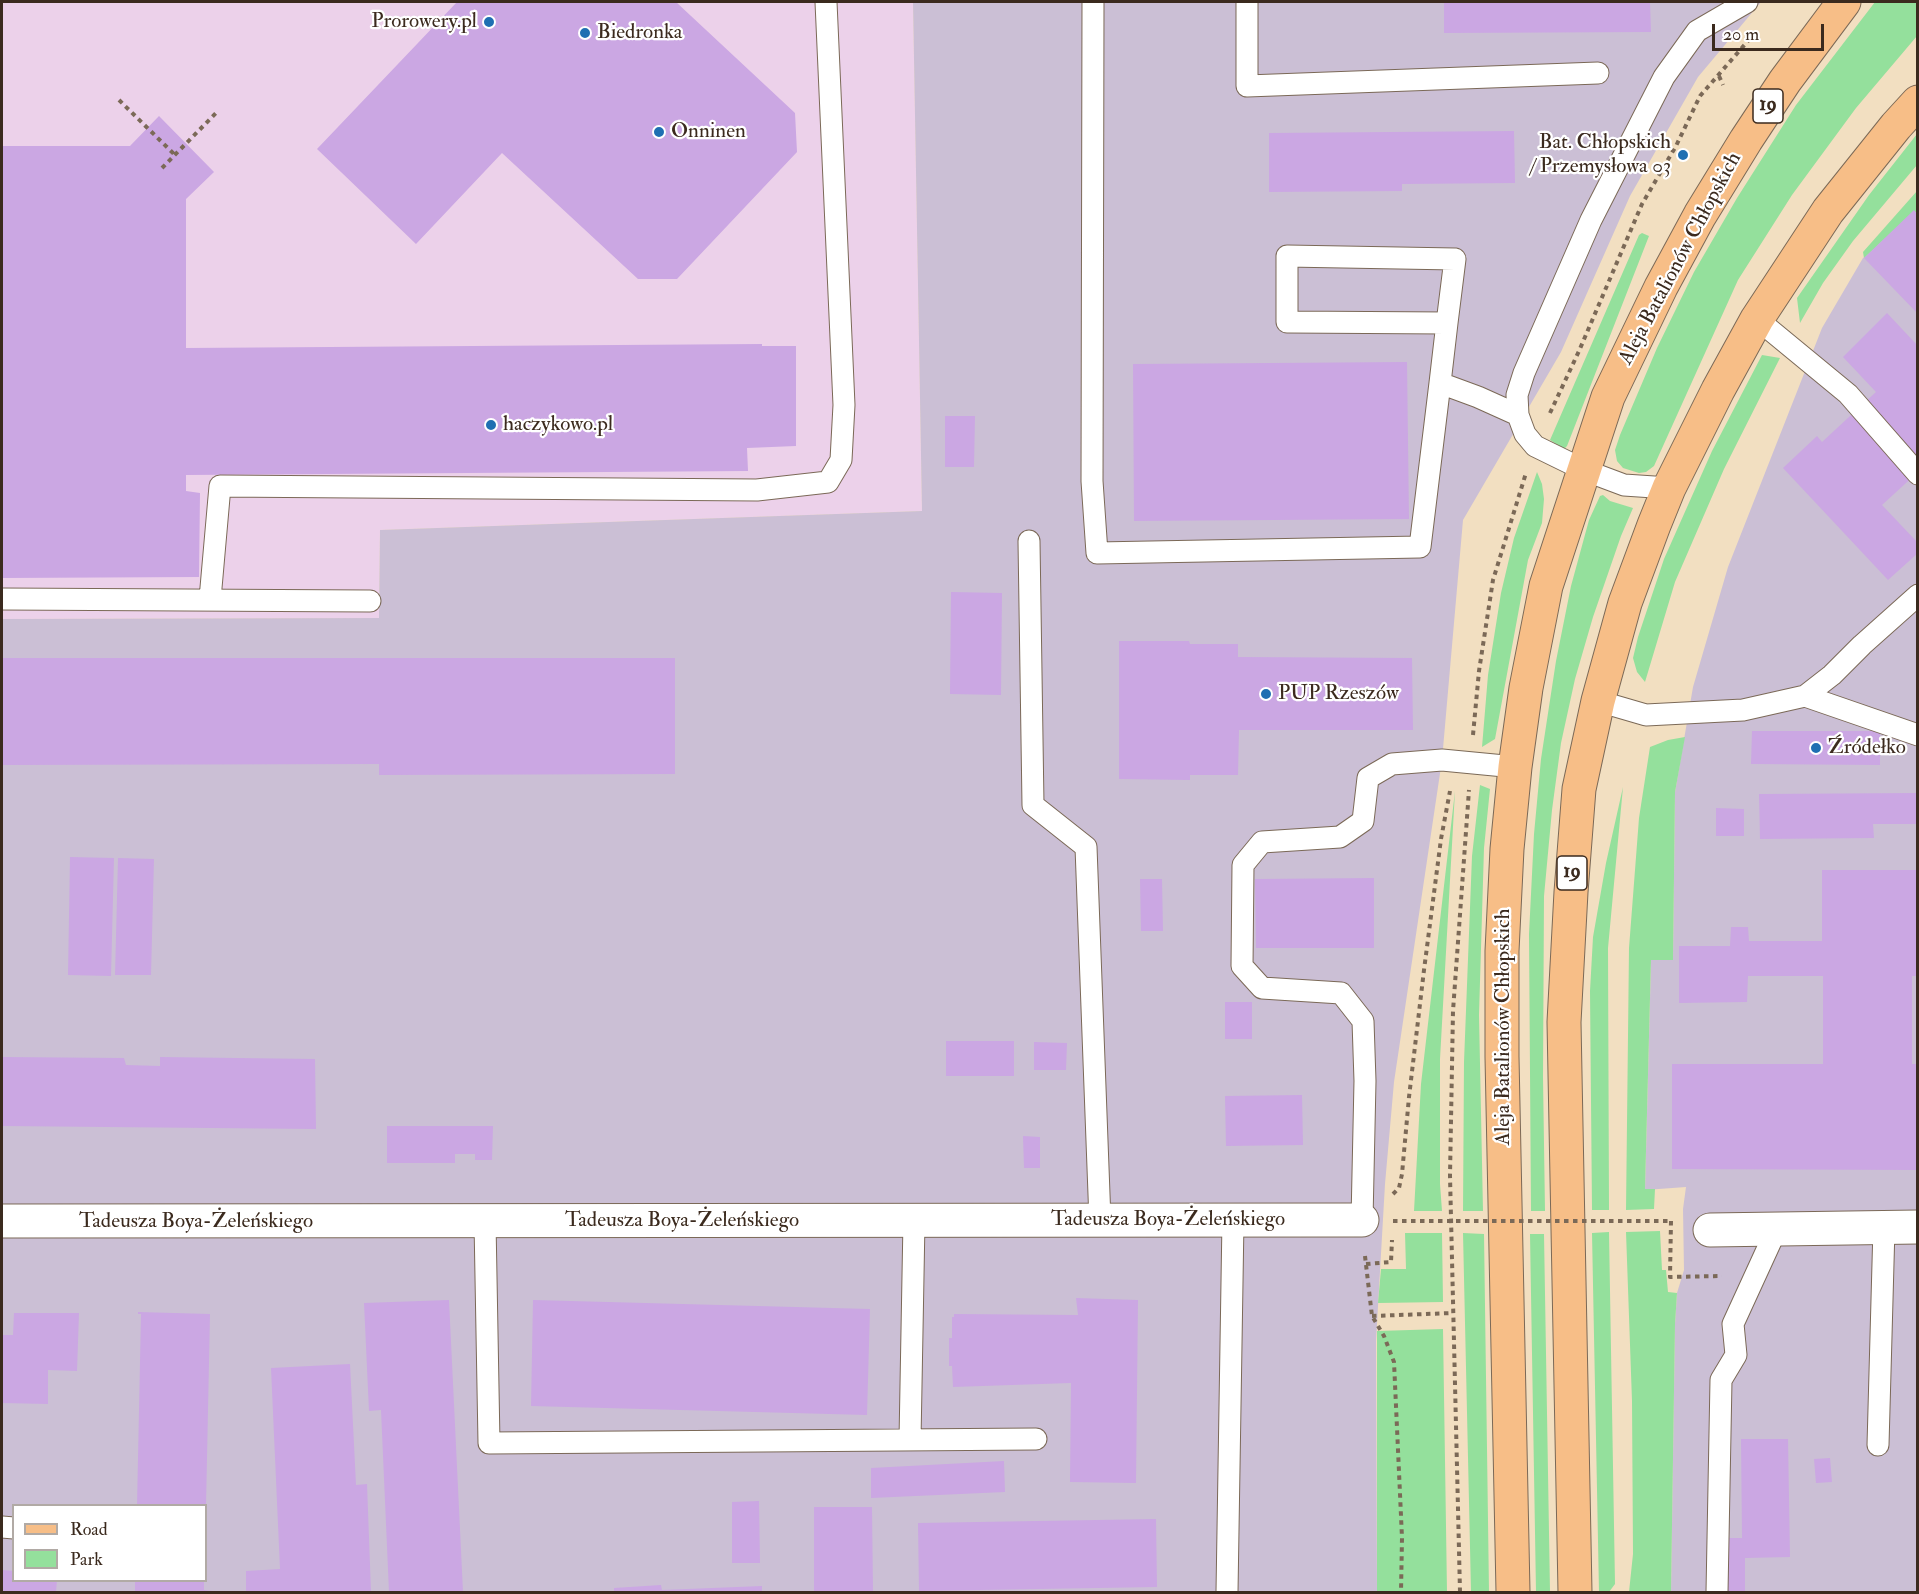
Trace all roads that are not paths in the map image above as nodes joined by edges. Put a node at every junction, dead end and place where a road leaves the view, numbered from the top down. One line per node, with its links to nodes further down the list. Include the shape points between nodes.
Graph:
1 (826, 2): 18 (lane, via 844,405 841,460 828,482 757,490 220,486)
2 (1093, 2): 10 (lane, via 1092,481 1097,553 1420,547)
3 (1247, 2): 6 (lane, via 1247,86)
4 (1747, 2): 11 (lane, via 1697,31 1664,77 1591,220 1524,373 1517,395)
5 (1844, 2): 12 (main road, Aleja Batalionów Chłopskich / 19, via 1785,81 1700,215 1608,398)
6 (1598, 73)
7 (1917, 102): 8 (main road, 19, via 1828,211)
8 (1757, 319): 13 (lane, via 1848,394); 14 (main road, 19)
9 (1447, 323): 9 (lane, via 1455,259 1287,256 1287,322); 10 (lane)
10 (1440, 383): 11 (lane)
11 (1518, 415): 12 (lane, via 1535,446)
12 (1584, 470): 14 (lane, via 1624,485); 23 (main road, Aleja Batalionów Chłopskich / 19, via 1546,586)
13 (1917, 474)
14 (1669, 488): 21 (main road, 19, via 1625,603)
15 (1029, 541): 28 (lane, via 1033,805 1086,847)
16 (1917, 595): 20 (lane)
17 (2, 599): 18 (lane)
18 (210, 599): 19 (lane)
19 (370, 601)
20 (1805, 696): 21 (lane, via 1743,710 1646,715); 22 (lane)
21 (1598, 701): 39 (main road, 19, via 1579,789 1564,1022)
22 (1917, 735)
23 (1515, 767): 25 (lane, via 1442,760 1392,764 1368,778 1363,821 1340,837 1262,842 1243,865 1242,966 1262,988 1341,993 1364,1021); 38 (main road, Aleja Batalionów Chłopskich / 19, via 1502,951)
24 (1233, 1220): 25 (street, Tadeusza Boya-Żeleńskiego); 28 (street, Tadeusza Boya-Żeleńskiego); 37 (lane)
25 (1377, 1220)
26 (2, 1221): 29 (street, Tadeusza Boya-Żeleńskiego)
27 (914, 1221): 28 (street, Tadeusza Boya-Żeleńskiego); 29 (street, Tadeusza Boya-Żeleńskiego); 35 (lane)
28 (1100, 1221)
29 (485, 1222): 35 (lane, via 489,1443)
30 (1884, 1227): 31 (street); 32 (street); 36 (lane)
31 (1917, 1227)
32 (1777, 1228): 33 (street); 40 (lane, via 1733,1323 1736,1354 1721,1380)
33 (1710, 1230)
34 (1036, 1439): 35 (lane)
35 (910, 1440)
36 (1878, 1445)
37 (1227, 1593)
38 (1513, 1593)
39 (1575, 1593)
40 (1717, 1593)

